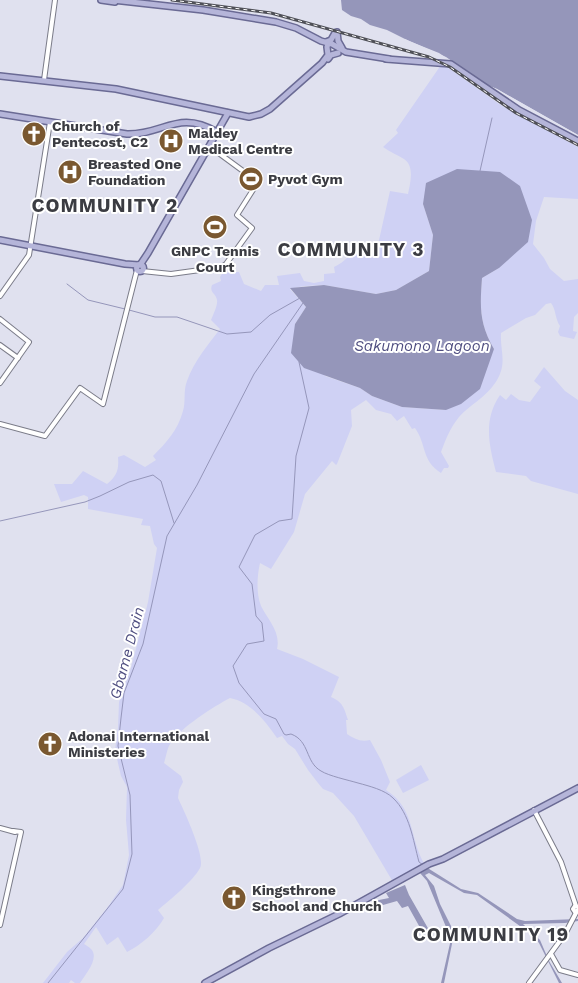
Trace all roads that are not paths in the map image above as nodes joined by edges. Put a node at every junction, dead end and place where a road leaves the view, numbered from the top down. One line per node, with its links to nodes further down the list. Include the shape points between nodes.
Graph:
1 (55, 0): 11 (street)
2 (101, 0): 4 (main road, via 265,21)
3 (113, 0): 4 (main road, via 261,19)
4 (301, 32): 5 (main road)
5 (313, 38): 6 (main road); 8 (main road, via 328,42 336,32 339,44); 9 (main road, via 327,50)
6 (328, 47): 7 (main road, via 332,44); 9 (main road)
7 (339, 51): 8 (main road); 9 (main road)
8 (348, 53): 9 (main road); 16 (main road, via 449,64 519,110)
9 (323, 63): 13 (main road, via 261,114 249,117)
10 (0, 76): 11 (main road)
11 (43, 80): 13 (main road, via 134,92)
12 (0, 114): 14 (main road)
13 (226, 115): 15 (main road)
14 (50, 122): 15 (main road, via 133,134 186,121); 19 (street)
15 (217, 132): 17 (main road)
16 (578, 142)
17 (209, 146): 21 (main road); 21 (street, via 258,182 237,215 252,228 222,267 172,274)
18 (0, 240): 19 (main road)
19 (30, 249): 20 (street); 21 (main road); 22 (street, via 25,262)
20 (31, 261)
21 (141, 268): 27 (street, via 136,276 103,404 80,388 45,436)
22 (0, 296)
23 (0, 319): 25 (street, via 29,341)
24 (0, 345): 25 (street)
25 (18, 358): 26 (street)
26 (0, 383)
27 (0, 424)
28 (578, 787): 29 (main road)
29 (535, 810): 31 (main road); 32 (street, via 559,856)
30 (0, 828): 33 (street, via 20,833)
31 (349, 908): 36 (main road); 37 (main road)
32 (576, 908): 34 (street)
33 (0, 925)
34 (551, 954): 35 (street, via 560,970); 38 (street)
35 (578, 975)
36 (200, 983)
37 (205, 983)
38 (529, 983)

